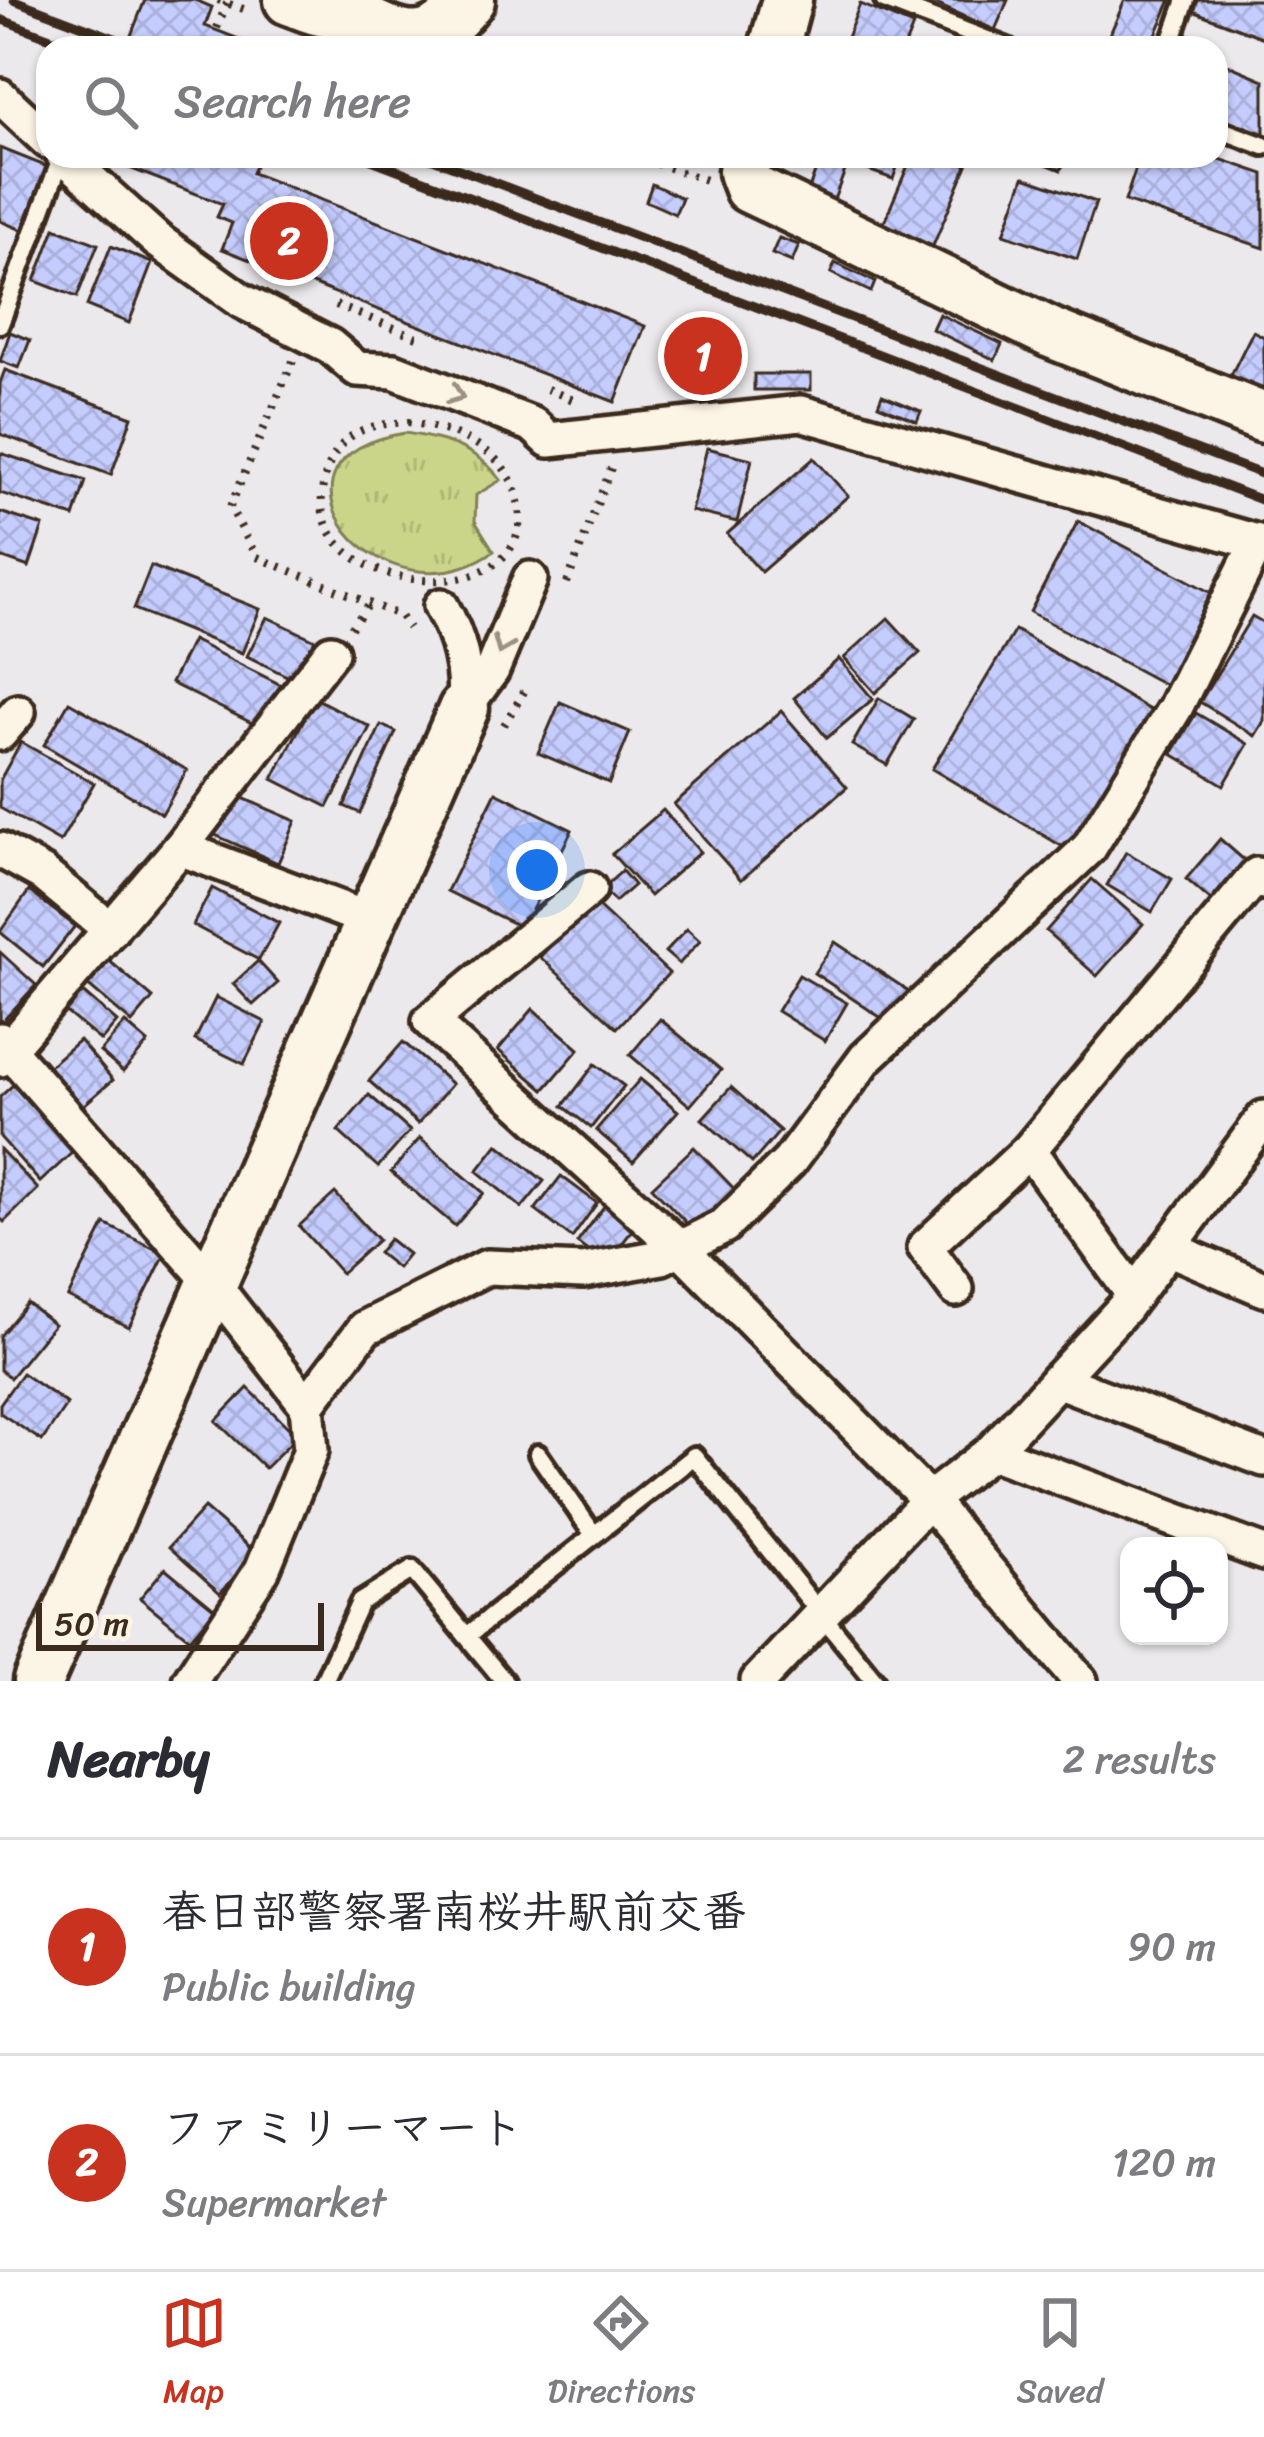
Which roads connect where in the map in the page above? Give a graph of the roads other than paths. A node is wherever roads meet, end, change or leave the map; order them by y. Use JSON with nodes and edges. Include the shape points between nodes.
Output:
{"nodes":[{"id":1,"x":289,"y":0,"type":"edge"},
{"id":2,"x":470,"y":0,"type":"edge"},
{"id":3,"x":787,"y":0,"type":"edge"},
{"id":4,"x":884,"y":0,"type":"edge"},
{"id":5,"x":1186,"y":0,"type":"edge"},
{"id":6,"x":348,"y":7,"type":"edge"},
{"id":7,"x":402,"y":36,"type":"edge"},
{"id":8,"x":432,"y":36,"type":"edge"},
{"id":9,"x":777,"y":36,"type":"edge"},
{"id":10,"x":977,"y":36,"type":"edge"},
{"id":11,"x":1173,"y":36,"type":"edge"},
{"id":12,"x":0,"y":97,"type":"edge"},
{"id":13,"x":36,"y":130,"type":"edge"},
{"id":14,"x":1228,"y":132,"type":"edge"},
{"id":15,"x":1264,"y":146,"type":"edge"},
{"id":16,"x":58,"y":168,"type":"edge"},
{"id":17,"x":76,"y":168,"type":"edge"},
{"id":18,"x":747,"y":172,"type":"edge"},
{"id":19,"x":0,"y":324,"type":"edge"},
{"id":20,"x":1264,"y":418,"type":"edge"},
{"id":21,"x":1261,"y":543,"type":"edge"},
{"id":22,"x":530,"y":579,"type":"dead end"},
{"id":23,"x":441,"y":606,"type":"dead end"},
{"id":24,"x":331,"y":652,"type":"dead end"},
{"id":25,"x":464,"y":708,"type":"junction"},
{"id":26,"x":180,"y":848,"type":"junction"},
{"id":27,"x":0,"y":850,"type":"edge"},
{"id":28,"x":1264,"y":882,"type":"edge"},
{"id":29,"x":589,"y":890,"type":"dead end"},
{"id":30,"x":372,"y":921,"type":"junction"},
{"id":31,"x":111,"y":930,"type":"junction"},
{"id":32,"x":3,"y":1050,"type":"edge"},
{"id":33,"x":1262,"y":1124,"type":"edge"},
{"id":34,"x":1029,"y":1150,"type":"junction"},
{"id":35,"x":680,"y":1248,"type":"junction"},
{"id":36,"x":1168,"y":1248,"type":"junction"},
{"id":37,"x":212,"y":1283,"type":"junction"},
{"id":38,"x":956,"y":1288,"type":"dead end"},
{"id":39,"x":1264,"y":1289,"type":"edge"},
{"id":40,"x":1134,"y":1295,"type":"junction"},
{"id":41,"x":1057,"y":1380,"type":"junction"},
{"id":42,"x":307,"y":1405,"type":"junction"},
{"id":43,"x":991,"y":1452,"type":"junction"},
{"id":44,"x":538,"y":1454,"type":"dead end"},
{"id":45,"x":1264,"y":1459,"type":"edge"},
{"id":46,"x":929,"y":1500,"type":"junction"},
{"id":47,"x":594,"y":1535,"type":"junction"},
{"id":48,"x":1264,"y":1552,"type":"edge"},
{"id":49,"x":820,"y":1615,"type":"junction"},
{"id":50,"x":467,"y":1636,"type":"junction"},
{"id":51,"x":38,"y":1681,"type":"edge"},
{"id":52,"x":190,"y":1681,"type":"edge"},
{"id":53,"x":324,"y":1681,"type":"edge"},
{"id":54,"x":504,"y":1681,"type":"edge"},
{"id":55,"x":758,"y":1681,"type":"edge"},
{"id":56,"x":875,"y":1681,"type":"edge"},
{"id":57,"x":1080,"y":1681,"type":"edge"}],
"edges":[{"from":1,"to":6,"type":"street","via":[[324,12]]},
{"from":2,"to":8,"type":"street"},
{"from":3,"to":9,"type":"street"},
{"from":4,"to":10,"type":"lane"},
{"from":5,"to":11,"type":"lane"},
{"from":6,"to":7,"type":"street"},
{"from":12,"to":13,"type":"street"},
{"from":14,"to":15,"type":"lane"},
{"from":16,"to":19,"type":"lane"},
{"from":17,"to":21,"type":"street","one_way":true,"via":[[265,325],[330,346],[357,369],[394,371],[532,425],[549,440],[801,413]]},
{"from":18,"to":20,"type":"street","via":[[1035,325]]},
{"from":21,"to":35,"type":"street","via":[[1175,708],[1089,848],[866,1058],[789,1162],[724,1226]]},
{"from":22,"to":25,"type":"street","one_way":true,"via":[[492,670]]},
{"from":23,"to":25,"type":"street","via":[[461,653]]},
{"from":24,"to":26,"type":"street"},
{"from":25,"to":30,"type":"street"},
{"from":26,"to":30,"type":"street"},
{"from":26,"to":31,"type":"street"},
{"from":27,"to":31,"type":"street"},
{"from":28,"to":34,"type":"street","via":[[1257,875]]},
{"from":29,"to":35,"type":"street","via":[[430,1021]]},
{"from":30,"to":37,"type":"street"},
{"from":31,"to":32,"type":"street"},
{"from":32,"to":37,"type":"street"},
{"from":33,"to":36,"type":"street"},
{"from":34,"to":38,"type":"street","via":[[926,1246]]},
{"from":34,"to":40,"type":"street"},
{"from":35,"to":42,"type":"street","via":[[583,1271],[487,1267],[365,1328]]},
{"from":35,"to":46,"type":"street"},
{"from":36,"to":39,"type":"street"},
{"from":36,"to":40,"type":"street"},
{"from":37,"to":42,"type":"street"},
{"from":37,"to":51,"type":"street"},
{"from":40,"to":41,"type":"street"},
{"from":41,"to":43,"type":"street"},
{"from":41,"to":45,"type":"street"},
{"from":42,"to":52,"type":"street","via":[[311,1450],[262,1570]]},
{"from":43,"to":46,"type":"street"},
{"from":43,"to":48,"type":"street"},
{"from":44,"to":47,"type":"lane"},
{"from":46,"to":49,"type":"street"},
{"from":46,"to":57,"type":"street"},
{"from":47,"to":49,"type":"lane","via":[[694,1456]]},
{"from":47,"to":50,"type":"lane"},
{"from":49,"to":55,"type":"street"},
{"from":49,"to":56,"type":"lane"},
{"from":50,"to":53,"type":"lane","via":[[412,1570],[360,1602]]},
{"from":50,"to":54,"type":"lane"}]}
